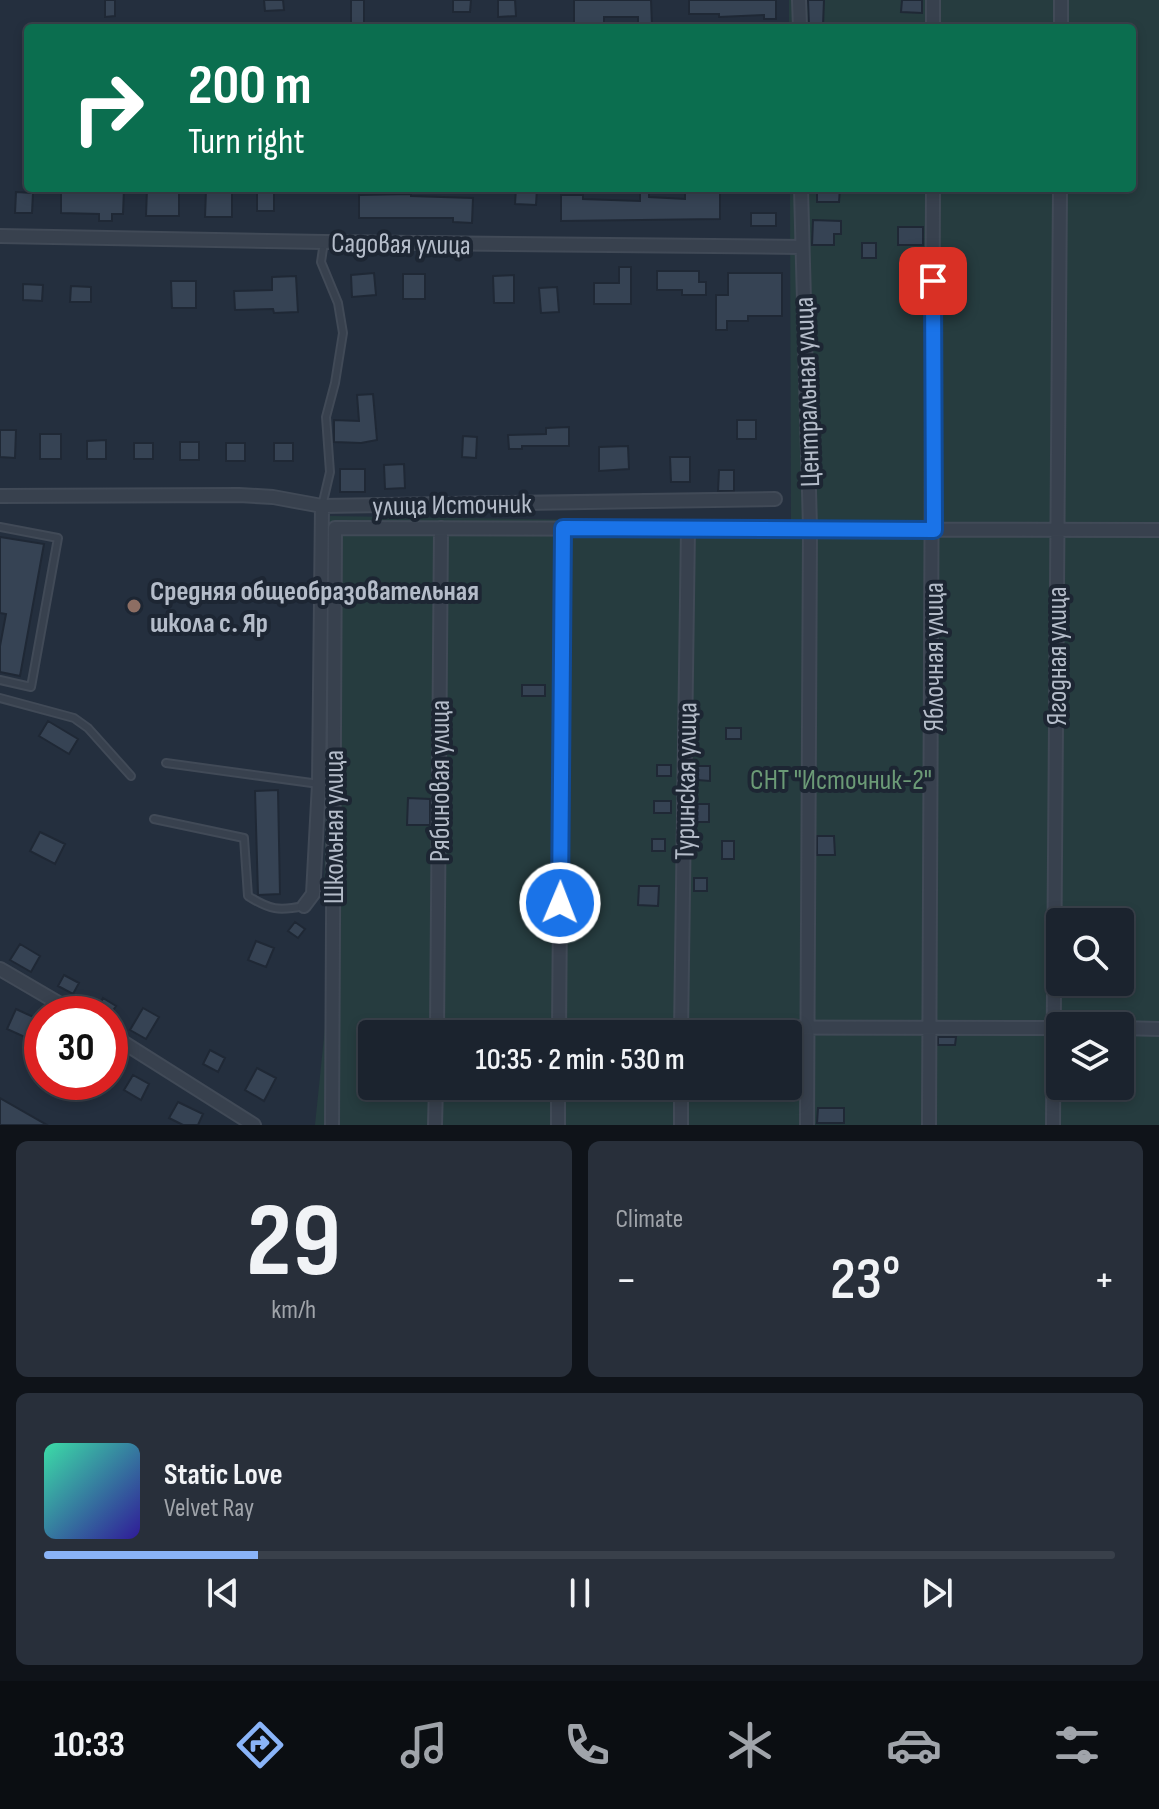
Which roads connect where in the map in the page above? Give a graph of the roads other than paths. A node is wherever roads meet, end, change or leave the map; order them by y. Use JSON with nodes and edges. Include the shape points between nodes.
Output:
{"nodes":[{"id":1,"x":799,"y":0,"type":"edge"},
{"id":2,"x":933,"y":0,"type":"edge"},
{"id":3,"x":1061,"y":0,"type":"edge"},
{"id":4,"x":800,"y":24,"type":"edge"},
{"id":5,"x":933,"y":24,"type":"edge"},
{"id":6,"x":1061,"y":24,"type":"edge"},
{"id":7,"x":801,"y":192,"type":"edge"},
{"id":8,"x":933,"y":192,"type":"edge"},
{"id":9,"x":1060,"y":192,"type":"edge"},
{"id":10,"x":0,"y":236,"type":"edge"},
{"id":11,"x":324,"y":242,"type":"junction"},
{"id":12,"x":801,"y":247,"type":"junction"},
{"id":13,"x":0,"y":496,"type":"edge"},
{"id":14,"x":775,"y":499,"type":"dead end"},
{"id":15,"x":322,"y":506,"type":"junction"},
{"id":16,"x":0,"y":527,"type":"edge"},
{"id":17,"x":441,"y":528,"type":"junction"},
{"id":18,"x":563,"y":528,"type":"junction"},
{"id":19,"x":688,"y":528,"type":"junction"},
{"id":20,"x":810,"y":528,"type":"junction"},
{"id":21,"x":934,"y":530,"type":"junction"},
{"id":22,"x":1159,"y":530,"type":"edge"},
{"id":23,"x":1056,"y":531,"type":"junction"},
{"id":24,"x":0,"y":680,"type":"edge"},
{"id":25,"x":0,"y":698,"type":"edge"},
{"id":26,"x":166,"y":763,"type":"dead end"},
{"id":27,"x":131,"y":776,"type":"dead end"},
{"id":28,"x":319,"y":784,"type":"junction"},
{"id":29,"x":154,"y":819,"type":"dead end"},
{"id":30,"x":304,"y":906,"type":"joint"},
{"id":31,"x":1,"y":972,"type":"edge"},
{"id":32,"x":44,"y":996,"type":"edge"},
{"id":33,"x":1057,"y":1012,"type":"edge"},
{"id":34,"x":437,"y":1020,"type":"edge"},
{"id":35,"x":559,"y":1020,"type":"edge"},
{"id":36,"x":681,"y":1020,"type":"edge"},
{"id":37,"x":802,"y":1028,"type":"edge"},
{"id":38,"x":807,"y":1028,"type":"junction"},
{"id":39,"x":929,"y":1028,"type":"junction"},
{"id":40,"x":1046,"y":1028,"type":"edge"},
{"id":41,"x":1134,"y":1028,"type":"edge"},
{"id":42,"x":1159,"y":1029,"type":"edge"},
{"id":43,"x":128,"y":1045,"type":"edge"},
{"id":44,"x":436,"y":1100,"type":"edge"},
{"id":45,"x":558,"y":1100,"type":"edge"},
{"id":46,"x":681,"y":1100,"type":"edge"},
{"id":47,"x":1054,"y":1100,"type":"edge"},
{"id":48,"x":254,"y":1125,"type":"edge"},
{"id":49,"x":332,"y":1125,"type":"edge"},
{"id":50,"x":435,"y":1125,"type":"edge"},
{"id":51,"x":558,"y":1125,"type":"edge"},
{"id":52,"x":681,"y":1125,"type":"edge"},
{"id":53,"x":807,"y":1125,"type":"edge"},
{"id":54,"x":929,"y":1125,"type":"edge"},
{"id":55,"x":1053,"y":1125,"type":"edge"}],
"edges":[{"from":1,"to":4,"type":"street"},
{"from":2,"to":5,"type":"street"},
{"from":3,"to":6,"type":"street"},
{"from":7,"to":12,"type":"street","name":"Центральная улица"},
{"from":8,"to":21,"type":"street","name":"Яблочная улица"},
{"from":9,"to":23,"type":"street","name":"Ягодная улица"},
{"from":10,"to":11,"type":"street","name":"Садовая улица"},
{"from":11,"to":12,"type":"street","name":"Садовая улица"},
{"from":11,"to":15,"type":"lane","via":[[321,262],[338,303],[343,333],[326,417],[330,472]]},
{"from":12,"to":20,"type":"street","name":"Центральная улица"},
{"from":13,"to":15,"type":"street","name":"улица Источник","via":[[239,495]]},
{"from":14,"to":15,"type":"street","name":"улица Источник"},
{"from":15,"to":28,"type":"street"},
{"from":16,"to":24,"type":"lane","via":[[58,538],[31,687]]},
{"from":17,"to":18,"type":"street"},
{"from":17,"to":34,"type":"street","name":"Рябиновая улица"},
{"from":17,"to":49,"type":"street","name":"Школьная улица","via":[[335,528]]},
{"from":18,"to":19,"type":"street"},
{"from":18,"to":35,"type":"street"},
{"from":19,"to":20,"type":"street"},
{"from":19,"to":36,"type":"street","name":"Туринская улица"},
{"from":20,"to":21,"type":"street"},
{"from":20,"to":38,"type":"street","name":"Центральная улица"},
{"from":21,"to":23,"type":"street"},
{"from":21,"to":39,"type":"street","name":"Яблочная улица"},
{"from":22,"to":23,"type":"street"},
{"from":23,"to":33,"type":"street","name":"Ягодная улица"},
{"from":25,"to":27,"type":"lane","via":[[74,718]]},
{"from":26,"to":28,"type":"lane"},
{"from":28,"to":30,"type":"street","via":[[313,894]]},
{"from":29,"to":30,"type":"lane","via":[[244,838],[248,896],[265,907]]},
{"from":31,"to":32,"type":"street"},
{"from":37,"to":38,"type":"street"},
{"from":38,"to":39,"type":"street"},
{"from":38,"to":53,"type":"street","name":"Центральная улица"},
{"from":39,"to":40,"type":"street"},
{"from":39,"to":54,"type":"street","name":"Яблочная улица"},
{"from":41,"to":42,"type":"street"},
{"from":43,"to":48,"type":"street"},
{"from":44,"to":50,"type":"street"},
{"from":45,"to":51,"type":"street"},
{"from":46,"to":52,"type":"street"},
{"from":47,"to":55,"type":"street","name":"Ягодная улица"}]}
